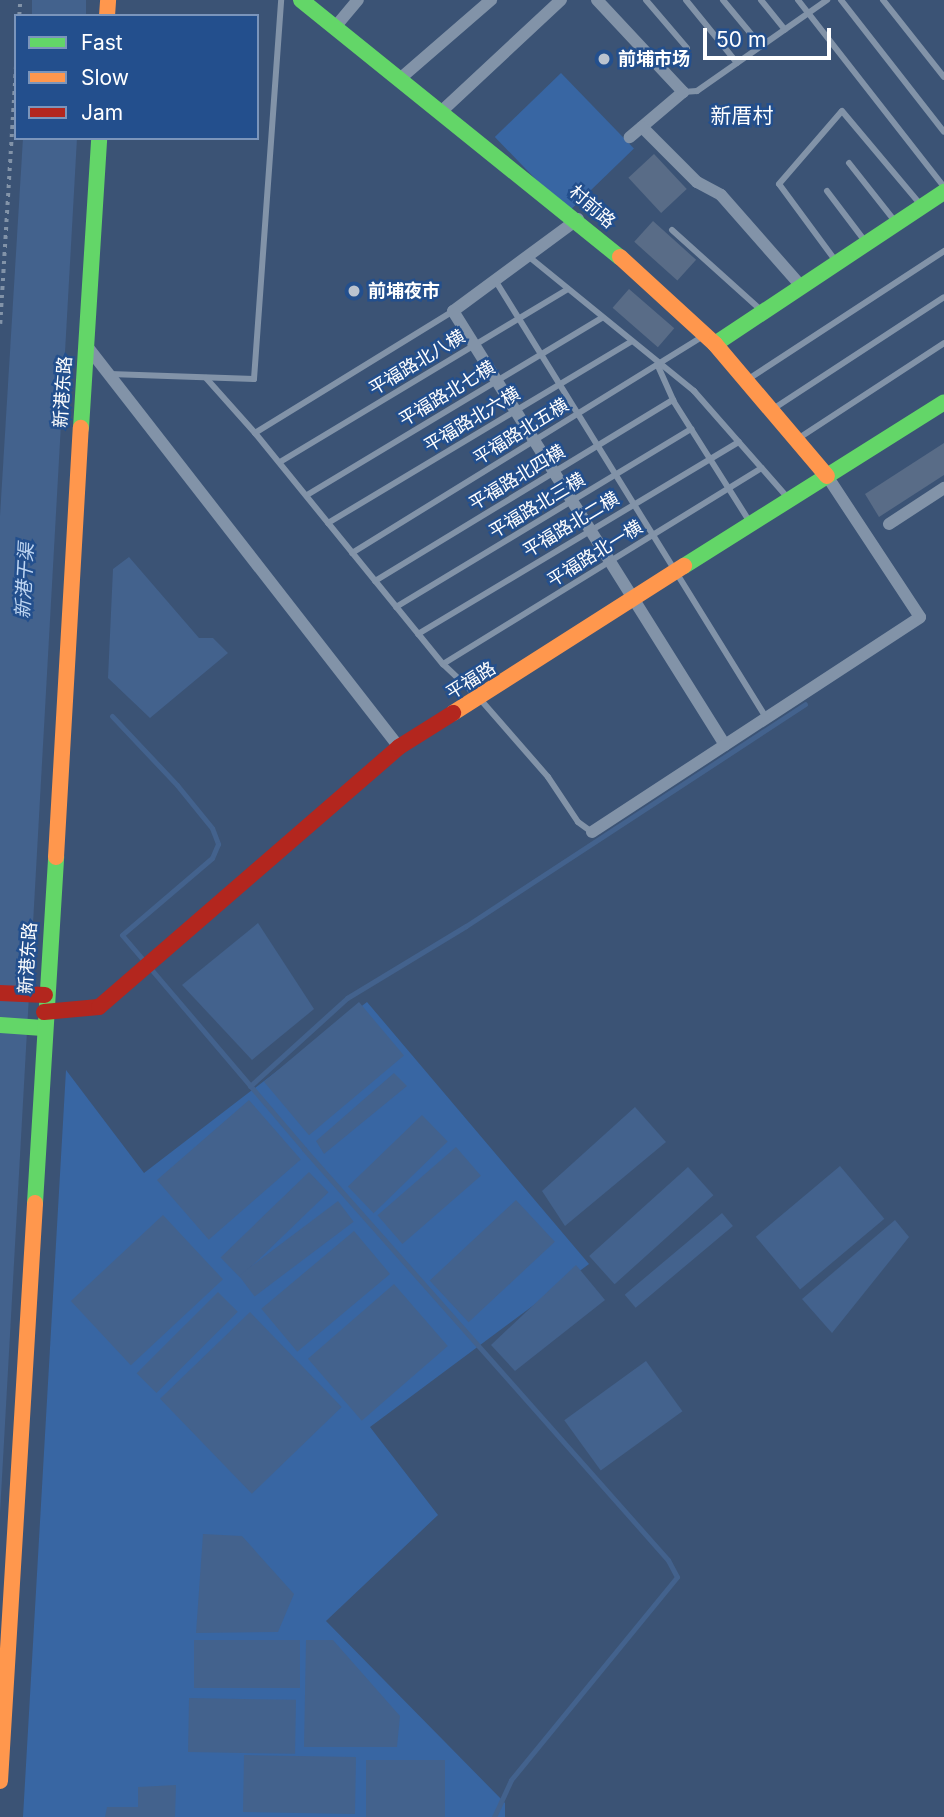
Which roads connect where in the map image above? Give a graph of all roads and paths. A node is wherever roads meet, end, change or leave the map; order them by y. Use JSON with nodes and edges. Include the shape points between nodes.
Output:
{"nodes":[{"id":1,"x":281,"y":0,"type":"edge"},
{"id":2,"x":302,"y":0,"type":"edge"},
{"id":3,"x":358,"y":0,"type":"edge"},
{"id":4,"x":491,"y":0,"type":"edge"},
{"id":5,"x":561,"y":0,"type":"edge"},
{"id":6,"x":597,"y":0,"type":"edge"},
{"id":7,"x":646,"y":0,"type":"edge"},
{"id":8,"x":686,"y":0,"type":"edge"},
{"id":9,"x":723,"y":0,"type":"edge"},
{"id":10,"x":761,"y":0,"type":"edge"},
{"id":11,"x":798,"y":0,"type":"edge"},
{"id":12,"x":827,"y":0,"type":"edge"},
{"id":13,"x":841,"y":0,"type":"edge"},
{"id":14,"x":883,"y":0,"type":"edge"},
{"id":15,"x":808,"y":13,"type":"junction"},
{"id":16,"x":336,"y":26,"type":"junction"},
{"id":17,"x":785,"y":30,"type":"junction"},
{"id":18,"x":761,"y":46,"type":"junction"},
{"id":19,"x":687,"y":48,"type":"dead end"},
{"id":20,"x":737,"y":63,"type":"junction"},
{"id":21,"x":402,"y":76,"type":"junction"},
{"id":22,"x":944,"y":77,"type":"edge"},
{"id":23,"x":683,"y":92,"type":"junction"},
{"id":24,"x":14,"y":97,"type":"edge"},
{"id":25,"x":444,"y":109,"type":"junction"},
{"id":26,"x":642,"y":127,"type":"junction"},
{"id":27,"x":944,"y":132,"type":"edge"},
{"id":28,"x":630,"y":137,"type":"dead end"},
{"id":29,"x":99,"y":140,"type":"edge"},
{"id":30,"x":849,"y":163,"type":"dead end"},
{"id":31,"x":944,"y":189,"type":"edge"},
{"id":32,"x":827,"y":191,"type":"dead end"},
{"id":33,"x":921,"y":205,"type":"junction"},
{"id":34,"x":578,"y":219,"type":"junction"},
{"id":35,"x":895,"y":222,"type":"junction"},
{"id":36,"x":672,"y":230,"type":"dead end"},
{"id":37,"x":865,"y":242,"type":"junction"},
{"id":38,"x":944,"y":251,"type":"edge"},
{"id":39,"x":528,"y":256,"type":"junction"},
{"id":40,"x":836,"y":261,"type":"junction"},
{"id":41,"x":495,"y":280,"type":"junction"},
{"id":42,"x":800,"y":285,"type":"junction"},
{"id":43,"x":568,"y":289,"type":"junction"},
{"id":44,"x":944,"y":297,"type":"edge"},
{"id":45,"x":453,"y":310,"type":"junction"},
{"id":46,"x":763,"y":311,"type":"junction"},
{"id":47,"x":519,"y":318,"type":"junction"},
{"id":48,"x":602,"y":318,"type":"junction"},
{"id":49,"x":0,"y":324,"type":"edge"},
{"id":50,"x":710,"y":340,"type":"junction"},
{"id":51,"x":631,"y":342,"type":"junction"},
{"id":52,"x":944,"y":343,"type":"edge"},
{"id":53,"x":85,"y":345,"type":"junction"},
{"id":54,"x":475,"y":345,"type":"junction"},
{"id":55,"x":540,"y":354,"type":"junction"},
{"id":56,"x":657,"y":364,"type":"junction"},
{"id":57,"x":108,"y":374,"type":"junction"},
{"id":58,"x":206,"y":377,"type":"junction"},
{"id":59,"x":497,"y":380,"type":"junction"},
{"id":60,"x":746,"y":381,"type":"junction"},
{"id":61,"x":559,"y":384,"type":"junction"},
{"id":62,"x":673,"y":400,"type":"junction"},
{"id":63,"x":944,"y":402,"type":"edge"},
{"id":64,"x":516,"y":410,"type":"junction"},
{"id":65,"x":771,"y":410,"type":"junction"},
{"id":66,"x":577,"y":414,"type":"junction"},
{"id":67,"x":691,"y":429,"type":"junction"},
{"id":68,"x":255,"y":433,"type":"junction"},
{"id":69,"x":534,"y":440,"type":"junction"},
{"id":70,"x":797,"y":440,"type":"junction"},
{"id":71,"x":738,"y":442,"type":"junction"},
{"id":72,"x":597,"y":446,"type":"junction"},
{"id":73,"x":710,"y":458,"type":"junction"},
{"id":74,"x":280,"y":462,"type":"junction"},
{"id":75,"x":761,"y":468,"type":"junction"},
{"id":76,"x":554,"y":472,"type":"junction"},
{"id":77,"x":615,"y":475,"type":"junction"},
{"id":78,"x":827,"y":476,"type":"junction"},
{"id":79,"x":729,"y":488,"type":"junction"},
{"id":80,"x":944,"y":488,"type":"edge"},
{"id":81,"x":307,"y":495,"type":"junction"},
{"id":82,"x":790,"y":500,"type":"junction"},
{"id":83,"x":572,"y":501,"type":"junction"},
{"id":84,"x":634,"y":504,"type":"junction"},
{"id":85,"x":328,"y":523,"type":"junction"},
{"id":86,"x":889,"y":524,"type":"dead end"},
{"id":87,"x":752,"y":525,"type":"junction"},
{"id":88,"x":590,"y":530,"type":"junction"},
{"id":89,"x":653,"y":535,"type":"junction"},
{"id":90,"x":352,"y":553,"type":"junction"},
{"id":91,"x":610,"y":562,"type":"junction"},
{"id":92,"x":677,"y":572,"type":"junction"},
{"id":93,"x":375,"y":581,"type":"junction"},
{"id":94,"x":633,"y":599,"type":"junction"},
{"id":95,"x":396,"y":607,"type":"junction"},
{"id":96,"x":418,"y":634,"type":"junction"},
{"id":97,"x":443,"y":664,"type":"junction"},
{"id":98,"x":480,"y":699,"type":"junction"},
{"id":99,"x":767,"y":719,"type":"junction"},
{"id":100,"x":725,"y":745,"type":"junction"},
{"id":101,"x":399,"y":747,"type":"junction"},
{"id":102,"x":592,"y":832,"type":"joint"},
{"id":103,"x":0,"y":993,"type":"edge"},
{"id":104,"x":44,"y":1012,"type":"junction"},
{"id":105,"x":0,"y":1025,"type":"edge"},
{"id":106,"x":0,"y":1781,"type":"edge"}],
"edges":[{"from":1,"to":58,"type":"lane","via":[[254,379]]},
{"from":2,"to":16,"type":"street","name":"村前路"},
{"from":3,"to":16,"type":"street"},
{"from":4,"to":21,"type":"street"},
{"from":5,"to":25,"type":"street"},
{"from":6,"to":23,"type":"street"},
{"from":7,"to":19,"type":"lane"},
{"from":8,"to":20,"type":"lane"},
{"from":9,"to":18,"type":"lane"},
{"from":10,"to":17,"type":"lane"},
{"from":11,"to":15,"type":"lane"},
{"from":12,"to":15,"type":"lane"},
{"from":13,"to":27,"type":"lane"},
{"from":14,"to":22,"type":"lane"},
{"from":15,"to":17,"type":"lane"},
{"from":15,"to":31,"type":"lane"},
{"from":16,"to":21,"type":"street","name":"村前路"},
{"from":17,"to":18,"type":"lane"},
{"from":18,"to":20,"type":"lane"},
{"from":20,"to":23,"type":"lane","via":[[697,91]]},
{"from":21,"to":25,"type":"street","name":"村前路"},
{"from":23,"to":26,"type":"street"},
{"from":24,"to":49,"type":"path"},
{"from":25,"to":34,"type":"street","name":"村前路"},
{"from":26,"to":28,"type":"street"},
{"from":26,"to":42,"type":"street","via":[[696,182],[721,195]]},
{"from":29,"to":53,"type":"street","name":"新港东路"},
{"from":30,"to":35,"type":"lane"},
{"from":31,"to":33,"type":"street"},
{"from":32,"to":37,"type":"lane"},
{"from":33,"to":35,"type":"street"},
{"from":33,"to":40,"type":"lane","via":[[842,111],[779,184]]},
{"from":34,"to":39,"type":"street"},
{"from":34,"to":50,"type":"street","name":"村前路"},
{"from":35,"to":37,"type":"street"},
{"from":36,"to":46,"type":"lane"},
{"from":37,"to":40,"type":"street"},
{"from":38,"to":60,"type":"lane"},
{"from":39,"to":41,"type":"street"},
{"from":39,"to":43,"type":"lane"},
{"from":40,"to":42,"type":"street"},
{"from":41,"to":45,"type":"street"},
{"from":41,"to":47,"type":"lane"},
{"from":42,"to":46,"type":"street"},
{"from":43,"to":47,"type":"lane","name":"平福路北八横"},
{"from":43,"to":48,"type":"lane"},
{"from":44,"to":65,"type":"lane"},
{"from":45,"to":54,"type":"street"},
{"from":45,"to":68,"type":"lane"},
{"from":46,"to":50,"type":"street"},
{"from":47,"to":54,"type":"lane","name":"平福路北八横"},
{"from":47,"to":55,"type":"lane"},
{"from":48,"to":51,"type":"lane"},
{"from":48,"to":55,"type":"lane","name":"平福路北七横"},
{"from":50,"to":56,"type":"lane","name":"平福路北五横"},
{"from":50,"to":60,"type":"street","name":"村前路"},
{"from":51,"to":56,"type":"lane"},
{"from":51,"to":61,"type":"lane","name":"平福路北六横"},
{"from":52,"to":70,"type":"lane"},
{"from":53,"to":57,"type":"street"},
{"from":53,"to":104,"type":"street","name":"新港东路"},
{"from":54,"to":59,"type":"street"},
{"from":54,"to":74,"type":"lane","name":"平福路北八横"},
{"from":55,"to":59,"type":"lane","name":"平福路北七横"},
{"from":55,"to":61,"type":"lane"},
{"from":56,"to":62,"type":"lane"},
{"from":56,"to":66,"type":"lane","name":"平福路北五横"},
{"from":56,"to":71,"type":"lane","via":[[694,391]]},
{"from":57,"to":58,"type":"lane"},
{"from":57,"to":101,"type":"street"},
{"from":58,"to":68,"type":"lane"},
{"from":59,"to":64,"type":"street"},
{"from":59,"to":81,"type":"lane","name":"平福路北七横"},
{"from":60,"to":65,"type":"street","name":"村前路"},
{"from":61,"to":64,"type":"lane","name":"平福路北六横"},
{"from":61,"to":66,"type":"lane"},
{"from":62,"to":67,"type":"lane"},
{"from":62,"to":72,"type":"lane","name":"平福路北四横"},
{"from":63,"to":78,"type":"street","name":"平福路"},
{"from":64,"to":69,"type":"street"},
{"from":64,"to":85,"type":"lane","name":"平福路北六横"},
{"from":65,"to":70,"type":"street","name":"村前路"},
{"from":66,"to":69,"type":"lane","name":"平福路北五横"},
{"from":66,"to":72,"type":"lane"},
{"from":67,"to":73,"type":"lane"},
{"from":67,"to":77,"type":"lane","name":"平福路北三横"},
{"from":68,"to":74,"type":"lane"},
{"from":69,"to":76,"type":"street"},
{"from":69,"to":90,"type":"lane","name":"平福路北五横"},
{"from":70,"to":78,"type":"street","name":"村前路"},
{"from":71,"to":73,"type":"lane","name":"平福路北二横"},
{"from":71,"to":75,"type":"lane"},
{"from":72,"to":76,"type":"lane","name":"平福路北四横"},
{"from":72,"to":77,"type":"lane"},
{"from":73,"to":79,"type":"lane"},
{"from":73,"to":84,"type":"lane","name":"平福路北二横"},
{"from":74,"to":81,"type":"lane"},
{"from":75,"to":79,"type":"lane","name":"平福路北一横"},
{"from":75,"to":82,"type":"lane"},
{"from":76,"to":83,"type":"street"},
{"from":76,"to":93,"type":"lane","name":"平福路北四横"},
{"from":77,"to":83,"type":"lane","name":"平福路北三横"},
{"from":77,"to":84,"type":"lane"},
{"from":78,"to":82,"type":"street","name":"平福路"},
{"from":78,"to":99,"type":"street","via":[[920,617]]},
{"from":79,"to":87,"type":"lane"},
{"from":79,"to":89,"type":"lane","name":"平福路北一横"},
{"from":80,"to":86,"type":"street"},
{"from":81,"to":85,"type":"lane"},
{"from":82,"to":87,"type":"street","name":"平福路"},
{"from":83,"to":88,"type":"street"},
{"from":83,"to":95,"type":"lane","name":"平福路北三横"},
{"from":84,"to":88,"type":"lane","name":"平福路北二横"},
{"from":84,"to":89,"type":"lane"},
{"from":85,"to":90,"type":"lane"},
{"from":87,"to":92,"type":"street","name":"平福路"},
{"from":88,"to":91,"type":"street"},
{"from":88,"to":96,"type":"lane","name":"平福路北二横"},
{"from":89,"to":91,"type":"lane","name":"平福路北一横"},
{"from":89,"to":92,"type":"lane"},
{"from":90,"to":93,"type":"lane"},
{"from":91,"to":94,"type":"street"},
{"from":91,"to":97,"type":"lane","name":"平福路北一横"},
{"from":92,"to":94,"type":"street","name":"平福路"},
{"from":92,"to":99,"type":"lane"},
{"from":93,"to":95,"type":"lane"},
{"from":94,"to":98,"type":"street","name":"平福路"},
{"from":94,"to":100,"type":"street"},
{"from":95,"to":96,"type":"lane"},
{"from":96,"to":97,"type":"lane"},
{"from":97,"to":98,"type":"lane"},
{"from":98,"to":101,"type":"street","name":"平福路"},
{"from":98,"to":102,"type":"lane","via":[[548,777],[578,822]]},
{"from":99,"to":100,"type":"street"},
{"from":100,"to":102,"type":"street"},
{"from":101,"to":104,"type":"street","name":"平福路","via":[[99,1007]]},
{"from":103,"to":104,"type":"street"},
{"from":104,"to":105,"type":"street"},
{"from":104,"to":106,"type":"street","name":"新港东路"}]}
